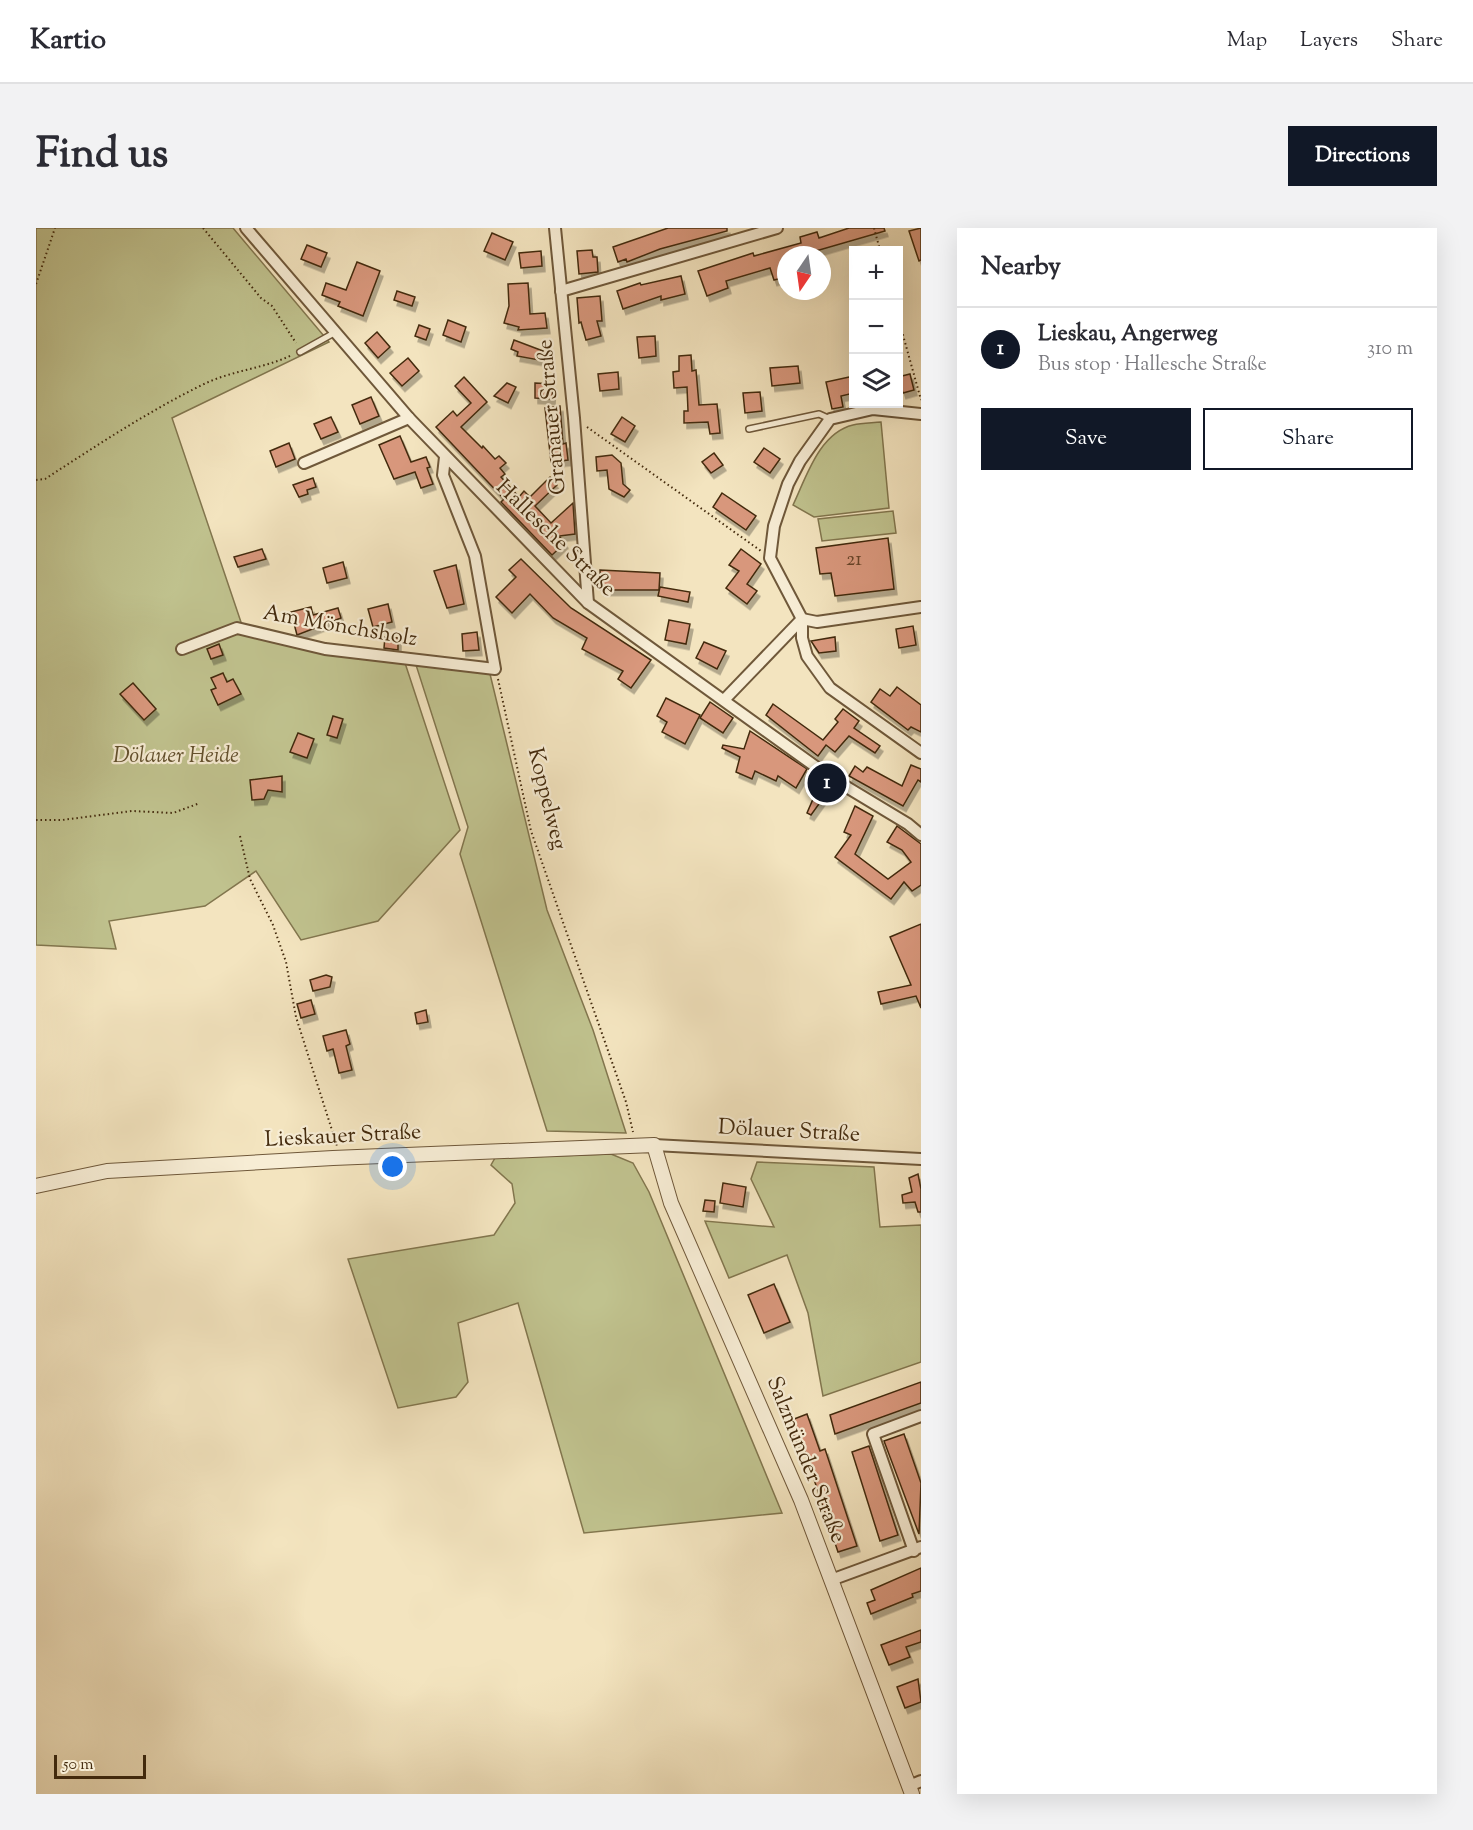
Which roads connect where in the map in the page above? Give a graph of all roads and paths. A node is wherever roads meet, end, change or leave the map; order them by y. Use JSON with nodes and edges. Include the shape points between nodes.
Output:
{"nodes":[{"id":1,"x":55,"y":228,"type":"edge"},
{"id":2,"x":203,"y":228,"type":"edge"},
{"id":3,"x":246,"y":228,"type":"edge"},
{"id":4,"x":555,"y":228,"type":"edge"},
{"id":5,"x":777,"y":228,"type":"edge"},
{"id":6,"x":874,"y":228,"type":"edge"},
{"id":7,"x":760,"y":230,"type":"edge"},
{"id":8,"x":879,"y":246,"type":"edge"},
{"id":9,"x":36,"y":284,"type":"edge"},
{"id":10,"x":561,"y":291,"type":"junction"},
{"id":11,"x":334,"y":333,"type":"junction"},
{"id":12,"x":903,"y":335,"type":"edge"},
{"id":13,"x":300,"y":352,"type":"junction"},
{"id":14,"x":921,"y":400,"type":"edge"},
{"id":15,"x":921,"y":414,"type":"edge"},
{"id":16,"x":409,"y":418,"type":"junction"},
{"id":17,"x":574,"y":418,"type":"junction"},
{"id":18,"x":830,"y":419,"type":"junction"},
{"id":19,"x":749,"y":429,"type":"dead end"},
{"id":20,"x":445,"y":457,"type":"junction"},
{"id":21,"x":304,"y":463,"type":"dead end"},
{"id":22,"x":36,"y":480,"type":"edge"},
{"id":23,"x":770,"y":558,"type":"junction"},
{"id":24,"x":588,"y":603,"type":"junction"},
{"id":25,"x":921,"y":607,"type":"edge"},
{"id":26,"x":802,"y":619,"type":"junction"},
{"id":27,"x":182,"y":649,"type":"dead end"},
{"id":28,"x":495,"y":669,"type":"junction"},
{"id":29,"x":724,"y":700,"type":"junction"},
{"id":30,"x":921,"y":753,"type":"edge"},
{"id":31,"x":200,"y":803,"type":"dead end"},
{"id":32,"x":36,"y":820,"type":"edge"},
{"id":33,"x":240,"y":836,"type":"dead end"},
{"id":34,"x":921,"y":836,"type":"edge"},
{"id":35,"x":633,"y":1144,"type":"junction"},
{"id":36,"x":654,"y":1145,"type":"junction"},
{"id":37,"x":339,"y":1157,"type":"junction"},
{"id":38,"x":921,"y":1159,"type":"edge"},
{"id":39,"x":36,"y":1186,"type":"edge"},
{"id":40,"x":921,"y":1416,"type":"edge"},
{"id":41,"x":918,"y":1549,"type":"edge"},
{"id":42,"x":831,"y":1580,"type":"junction"},
{"id":43,"x":914,"y":1787,"type":"edge"}],
"edges":[{"from":1,"to":9,"type":"path"},
{"from":2,"to":13,"type":"path","via":[[253,290],[272,306]]},
{"from":3,"to":11,"type":"street","name":"Hallesche Straße"},
{"from":4,"to":10,"type":"street","name":"Granauer Straße"},
{"from":5,"to":7,"type":"street"},
{"from":6,"to":8,"type":"path"},
{"from":7,"to":10,"type":"street"},
{"from":10,"to":17,"type":"street","name":"Granauer Straße"},
{"from":11,"to":13,"type":"lane"},
{"from":11,"to":16,"type":"street","name":"Hallesche Straße"},
{"from":12,"to":14,"type":"path"},
{"from":13,"to":22,"type":"path","via":[[269,366],[244,368],[203,384],[134,421],[45,479]]},
{"from":15,"to":18,"type":"street","via":[[873,409]]},
{"from":16,"to":20,"type":"street","name":"Hallesche Straße"},
{"from":16,"to":21,"type":"street"},
{"from":17,"to":23,"type":"path"},
{"from":17,"to":24,"type":"street","name":"Granauer Straße"},
{"from":18,"to":19,"type":"lane","via":[[819,414]]},
{"from":18,"to":23,"type":"street","via":[[788,484],[774,526]]},
{"from":20,"to":24,"type":"street","name":"Hallesche Straße"},
{"from":20,"to":28,"type":"street","via":[[443,475],[475,556]]},
{"from":23,"to":26,"type":"street"},
{"from":24,"to":29,"type":"street","name":"Hallesche Straße"},
{"from":25,"to":26,"type":"street","via":[[817,622]]},
{"from":26,"to":29,"type":"street"},
{"from":26,"to":30,"type":"street","via":[[807,656],[830,688]]},
{"from":27,"to":28,"type":"street","name":"Am Mönchsholz","via":[[237,628],[325,649]]},
{"from":28,"to":35,"type":"path","name":"Koppelweg","via":[[531,831],[630,1113]]},
{"from":29,"to":34,"type":"street","name":"Hallesche Straße","via":[[830,777]]},
{"from":31,"to":32,"type":"path","via":[[172,813],[132,811]]},
{"from":33,"to":37,"type":"path","via":[[250,879],[286,962],[296,1017]]},
{"from":35,"to":36,"type":"street","name":"Lieskauer Straße"},
{"from":35,"to":37,"type":"street","name":"Lieskauer Straße"},
{"from":36,"to":38,"type":"street","name":"Dölauer Straße"},
{"from":36,"to":42,"type":"street","name":"Salzmünder Straße","via":[[671,1203],[801,1500]]},
{"from":37,"to":39,"type":"street","name":"Lieskauer Straße","via":[[107,1171]]},
{"from":40,"to":41,"type":"street","via":[[873,1434]]},
{"from":41,"to":42,"type":"street"},
{"from":42,"to":43,"type":"street","name":"Salzmünder Straße"}]}
